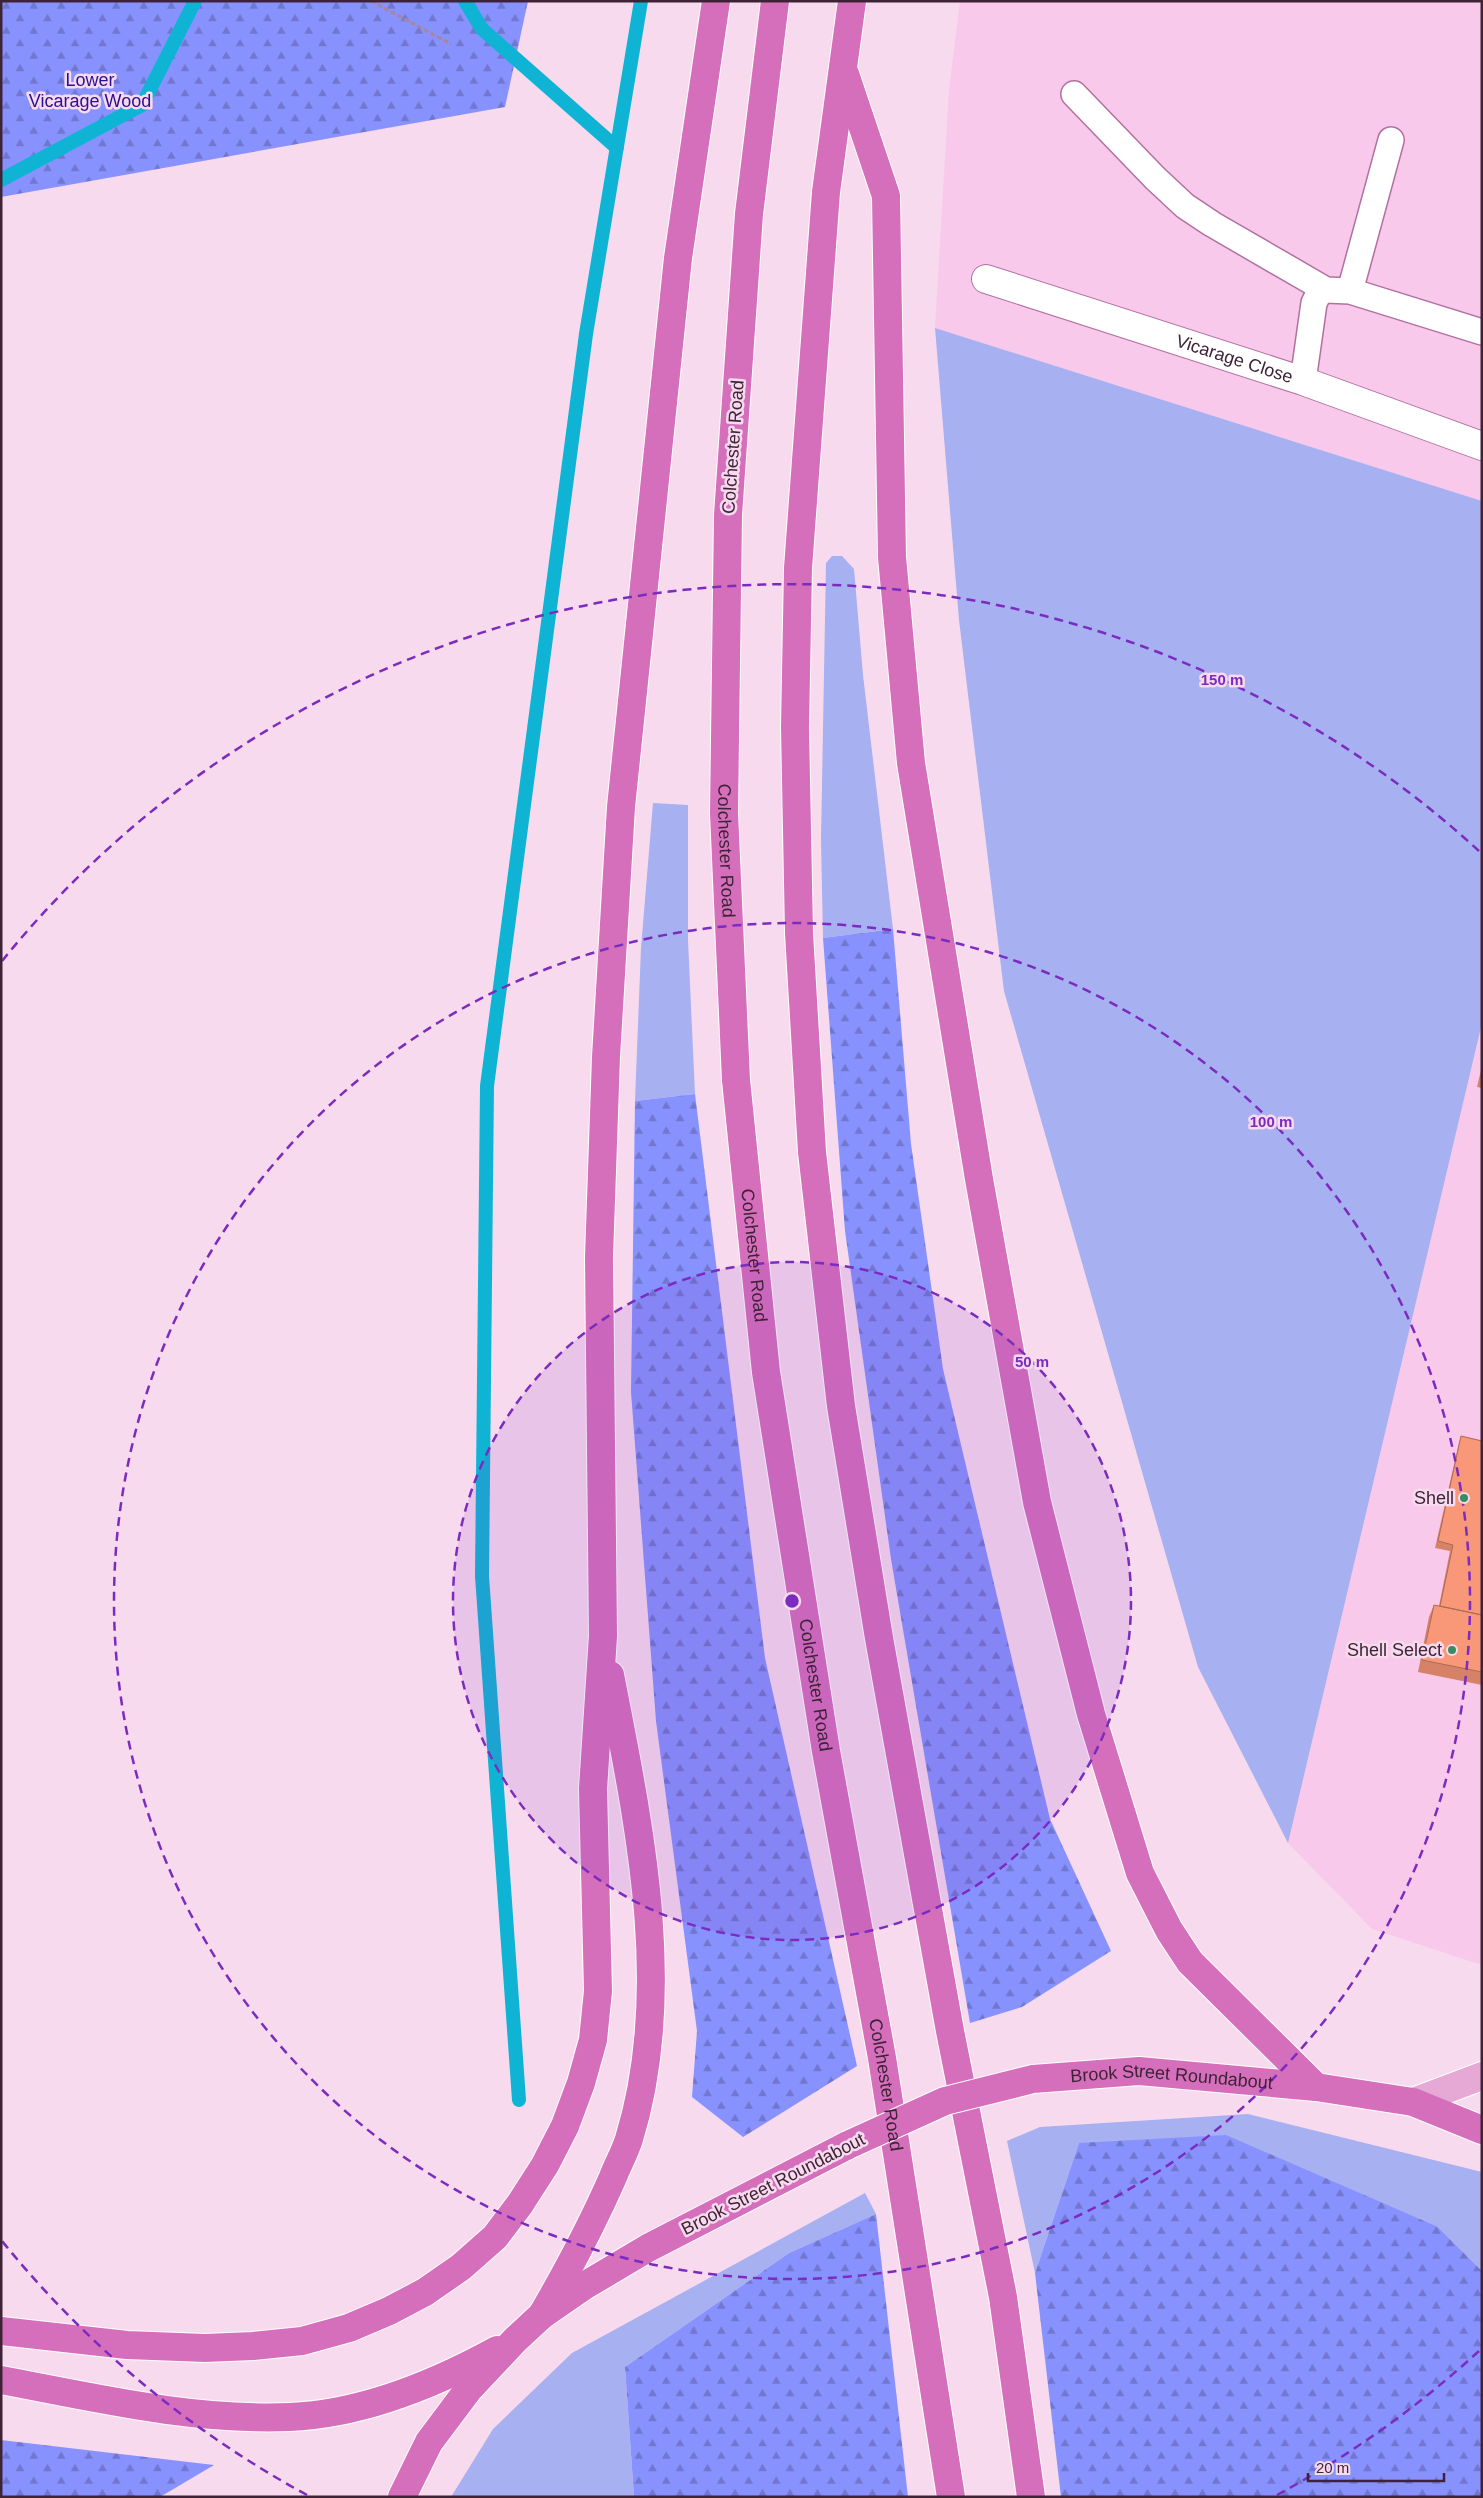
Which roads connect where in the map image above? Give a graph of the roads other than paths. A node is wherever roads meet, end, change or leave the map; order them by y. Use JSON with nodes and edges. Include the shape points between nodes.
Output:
{"nodes":[{"id":1,"x":716,"y":1,"type":"edge"},
{"id":2,"x":775,"y":1,"type":"edge"},
{"id":3,"x":852,"y":1,"type":"edge"},
{"id":4,"x":843,"y":69,"type":"junction"},
{"id":5,"x":1074,"y":94,"type":"dead end"},
{"id":6,"x":1391,"y":140,"type":"dead end"},
{"id":7,"x":986,"y":279,"type":"dead end"},
{"id":8,"x":1338,"y":290,"type":"junction"},
{"id":9,"x":1482,"y":332,"type":"edge"},
{"id":10,"x":1303,"y":381,"type":"junction"},
{"id":11,"x":1482,"y":446,"type":"edge"},
{"id":12,"x":603,"y":1636,"type":"junction"},
{"id":13,"x":1482,"y":2076,"type":"edge"},
{"id":14,"x":1316,"y":2087,"type":"junction"},
{"id":15,"x":1412,"y":2102,"type":"junction"},
{"id":16,"x":1482,"y":2130,"type":"edge"},
{"id":17,"x":542,"y":2315,"type":"junction"},
{"id":18,"x":1,"y":2331,"type":"edge"},
{"id":19,"x":515,"y":2340,"type":"junction"},
{"id":20,"x":1,"y":2380,"type":"edge"},
{"id":21,"x":402,"y":2497,"type":"edge"},
{"id":22,"x":951,"y":2497,"type":"edge"},
{"id":23,"x":1031,"y":2497,"type":"edge"}],
"edges":[{"from":1,"to":12,"type":"highway","via":[[678,258],[621,807],[606,1057],[599,1257]]},
{"from":2,"to":22,"type":"highway","name":"Colchester Road","via":[[749,214],[728,515],[724,813],[736,1080],[766,1372],[826,1751],[884,2068]]},
{"from":3,"to":4,"type":"highway"},
{"from":4,"to":14,"type":"highway","via":[[886,196],[892,557],[911,763],[1036,1502],[1091,1714],[1140,1873],[1168,1930],[1190,1962]]},
{"from":4,"to":23,"type":"highway","via":[[826,192],[798,568],[795,727],[799,932],[812,1152],[843,1415],[879,1638],[950,2031],[1003,2297]]},
{"from":5,"to":8,"type":"lane","via":[[1185,206],[1212,224]]},
{"from":6,"to":8,"type":"lane"},
{"from":7,"to":10,"type":"street","name":"Vicarage Close"},
{"from":8,"to":9,"type":"lane"},
{"from":8,"to":10,"type":"lane","via":[[1319,293],[1314,303]]},
{"from":10,"to":11,"type":"street","name":"Vicarage Close"},
{"from":12,"to":17,"type":"highway","via":[[633,1793],[649,1923],[652,1987],[648,2040],[629,2139],[576,2255]]},
{"from":12,"to":18,"type":"highway","via":[[592,1789],[598,1992],[593,2040],[565,2126],[545,2165],[495,2237],[461,2267],[396,2308],[348,2328],[302,2340],[205,2348],[127,2345]]},
{"from":13,"to":15,"type":"main road"},
{"from":14,"to":15,"type":"highway","name":"Brook Street Roundabout"},
{"from":14,"to":17,"type":"highway","name":"Brook Street Roundabout","bridge":true,"via":[[1139,2071],[1033,2079],[945,2101],[848,2145],[648,2248]]},
{"from":15,"to":16,"type":"highway","name":"Brook Street Roundabout"},
{"from":17,"to":19,"type":"highway","name":"Brook Street Roundabout"},
{"from":19,"to":20,"type":"highway","via":[[467,2366],[372,2402],[291,2417],[192,2414]]},
{"from":19,"to":21,"type":"highway","name":"Brook Street Roundabout","via":[[468,2390],[429,2442]]}]}
